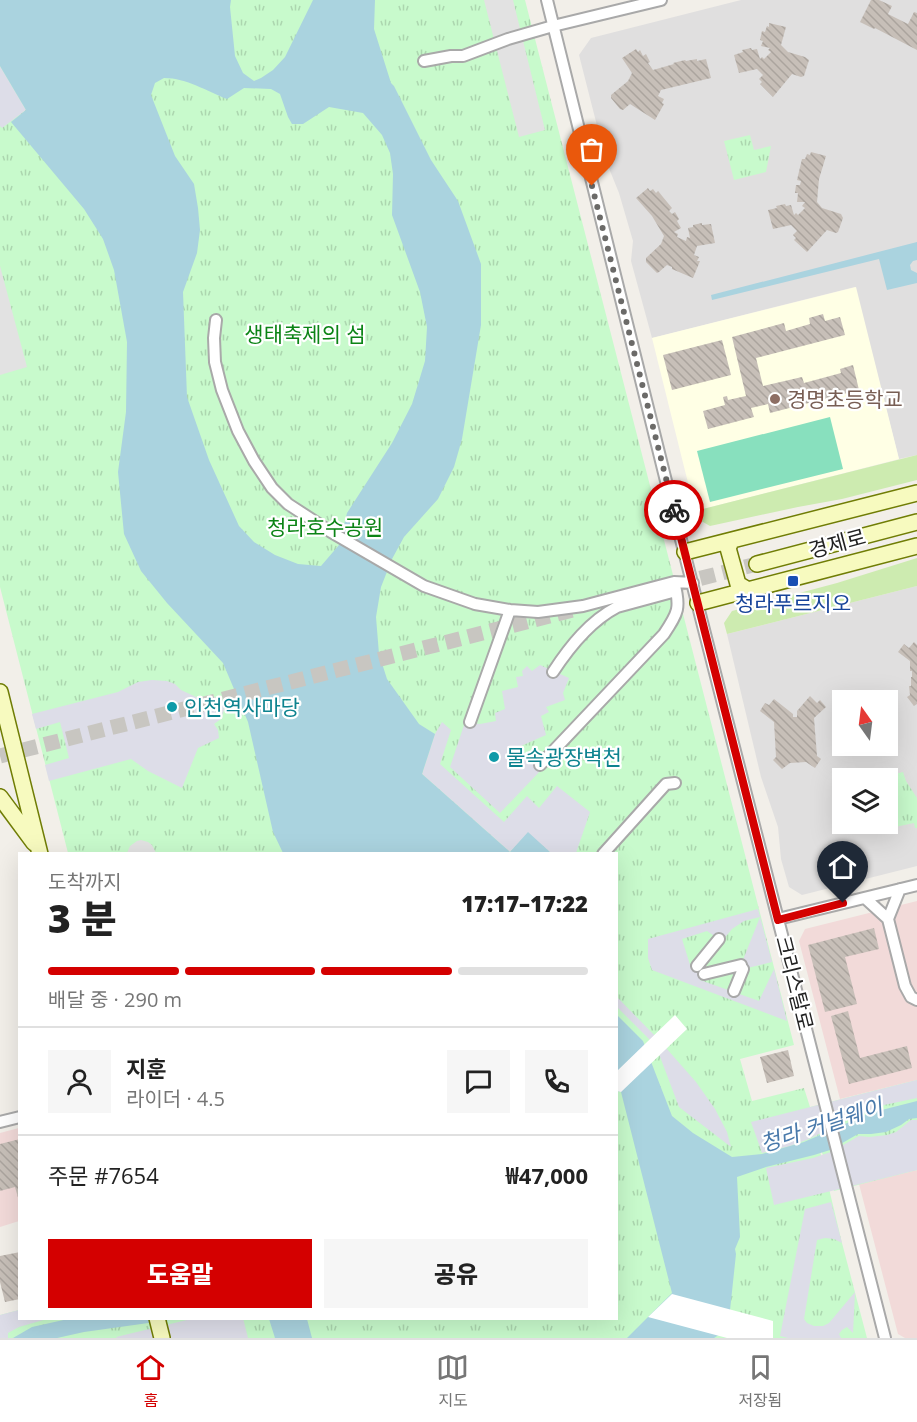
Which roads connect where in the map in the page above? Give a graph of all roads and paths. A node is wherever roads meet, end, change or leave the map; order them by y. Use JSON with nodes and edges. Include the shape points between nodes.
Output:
{"nodes":[{"id":1,"x":547,"y":0,"type":"edge"},
{"id":2,"x":661,"y":0,"type":"edge"},
{"id":3,"x":554,"y":26,"type":"junction"},
{"id":4,"x":424,"y":61,"type":"dead end"},
{"id":5,"x":216,"y":320,"type":"dead end"},
{"id":6,"x":917,"y":493,"type":"edge"},
{"id":7,"x":917,"y":522,"type":"edge"},
{"id":8,"x":732,"y":540,"type":"junction"},
{"id":9,"x":917,"y":546,"type":"edge"},
{"id":10,"x":685,"y":552,"type":"junction"},
{"id":11,"x":757,"y":564,"type":"tunnel mouth"},
{"id":12,"x":693,"y":583,"type":"junction"},
{"id":13,"x":675,"y":587,"type":"junction"},
{"id":14,"x":748,"y":590,"type":"junction"},
{"id":15,"x":698,"y":603,"type":"junction"},
{"id":16,"x":510,"y":610,"type":"junction"},
{"id":17,"x":553,"y":672,"type":"dead end"},
{"id":18,"x":0,"y":692,"type":"edge"},
{"id":19,"x":470,"y":722,"type":"dead end"},
{"id":20,"x":7,"y":745,"type":"edge"},
{"id":21,"x":0,"y":757,"type":"edge"},
{"id":22,"x":540,"y":765,"type":"dead end"},
{"id":23,"x":675,"y":783,"type":"dead end"},
{"id":24,"x":0,"y":797,"type":"edge"},
{"id":25,"x":39,"y":852,"type":"edge"},
{"id":26,"x":40,"y":852,"type":"edge"},
{"id":27,"x":605,"y":852,"type":"edge"},
{"id":28,"x":917,"y":885,"type":"edge"},
{"id":29,"x":900,"y":889,"type":"junction"},
{"id":30,"x":865,"y":898,"type":"junction"},
{"id":31,"x":888,"y":919,"type":"junction"},
{"id":32,"x":778,"y":920,"type":"junction"},
{"id":33,"x":719,"y":939,"type":"dead end"},
{"id":34,"x":734,"y":991,"type":"dead end"},
{"id":35,"x":917,"y":1000,"type":"edge"},
{"id":36,"x":18,"y":1118,"type":"edge"},
{"id":37,"x":0,"y":1122,"type":"edge"},
{"id":38,"x":158,"y":1320,"type":"edge"},
{"id":39,"x":162,"y":1338,"type":"edge"},
{"id":40,"x":885,"y":1338,"type":"edge"}],
"edges":[{"from":1,"to":3,"type":"street","name":"크리스탈로"},
{"from":2,"to":3,"type":"street"},
{"from":3,"to":4,"type":"street","via":[[463,56]]},
{"from":3,"to":10,"type":"street","name":"크리스탈로"},
{"from":5,"to":16,"type":"street","via":[[215,362],[238,431],[272,488],[288,504],[424,586],[475,604]]},
{"from":6,"to":8,"type":"street"},
{"from":7,"to":11,"type":"street","name":"경제로"},
{"from":8,"to":10,"type":"street"},
{"from":8,"to":14,"type":"street","via":[[728,548],[738,585]]},
{"from":9,"to":14,"type":"street"},
{"from":10,"to":12,"type":"street","name":"크리스탈로"},
{"from":12,"to":13,"type":"street"},
{"from":12,"to":15,"type":"street","name":"크리스탈로"},
{"from":13,"to":16,"type":"street","via":[[583,606],[538,612]]},
{"from":13,"to":17,"type":"street","via":[[610,611],[581,635]]},
{"from":13,"to":22,"type":"street","via":[[679,601],[676,617],[664,634]]},
{"from":14,"to":15,"type":"street"},
{"from":15,"to":32,"type":"street","name":"크리스탈로"},
{"from":16,"to":19,"type":"street"},
{"from":18,"to":20,"type":"street"},
{"from":20,"to":21,"type":"street"},
{"from":20,"to":26,"type":"street"},
{"from":23,"to":27,"type":"street","via":[[666,784]]},
{"from":24,"to":25,"type":"street"},
{"from":28,"to":29,"type":"street"},
{"from":29,"to":30,"type":"street"},
{"from":29,"to":31,"type":"street"},
{"from":30,"to":31,"type":"street"},
{"from":30,"to":32,"type":"street"},
{"from":31,"to":35,"type":"street","via":[[905,986]]},
{"from":32,"to":40,"type":"street","name":"크리스탈로"},
{"from":33,"to":34,"type":"street","via":[[701,970],[742,967]]},
{"from":36,"to":37,"type":"street"},
{"from":38,"to":39,"type":"street"}]}
